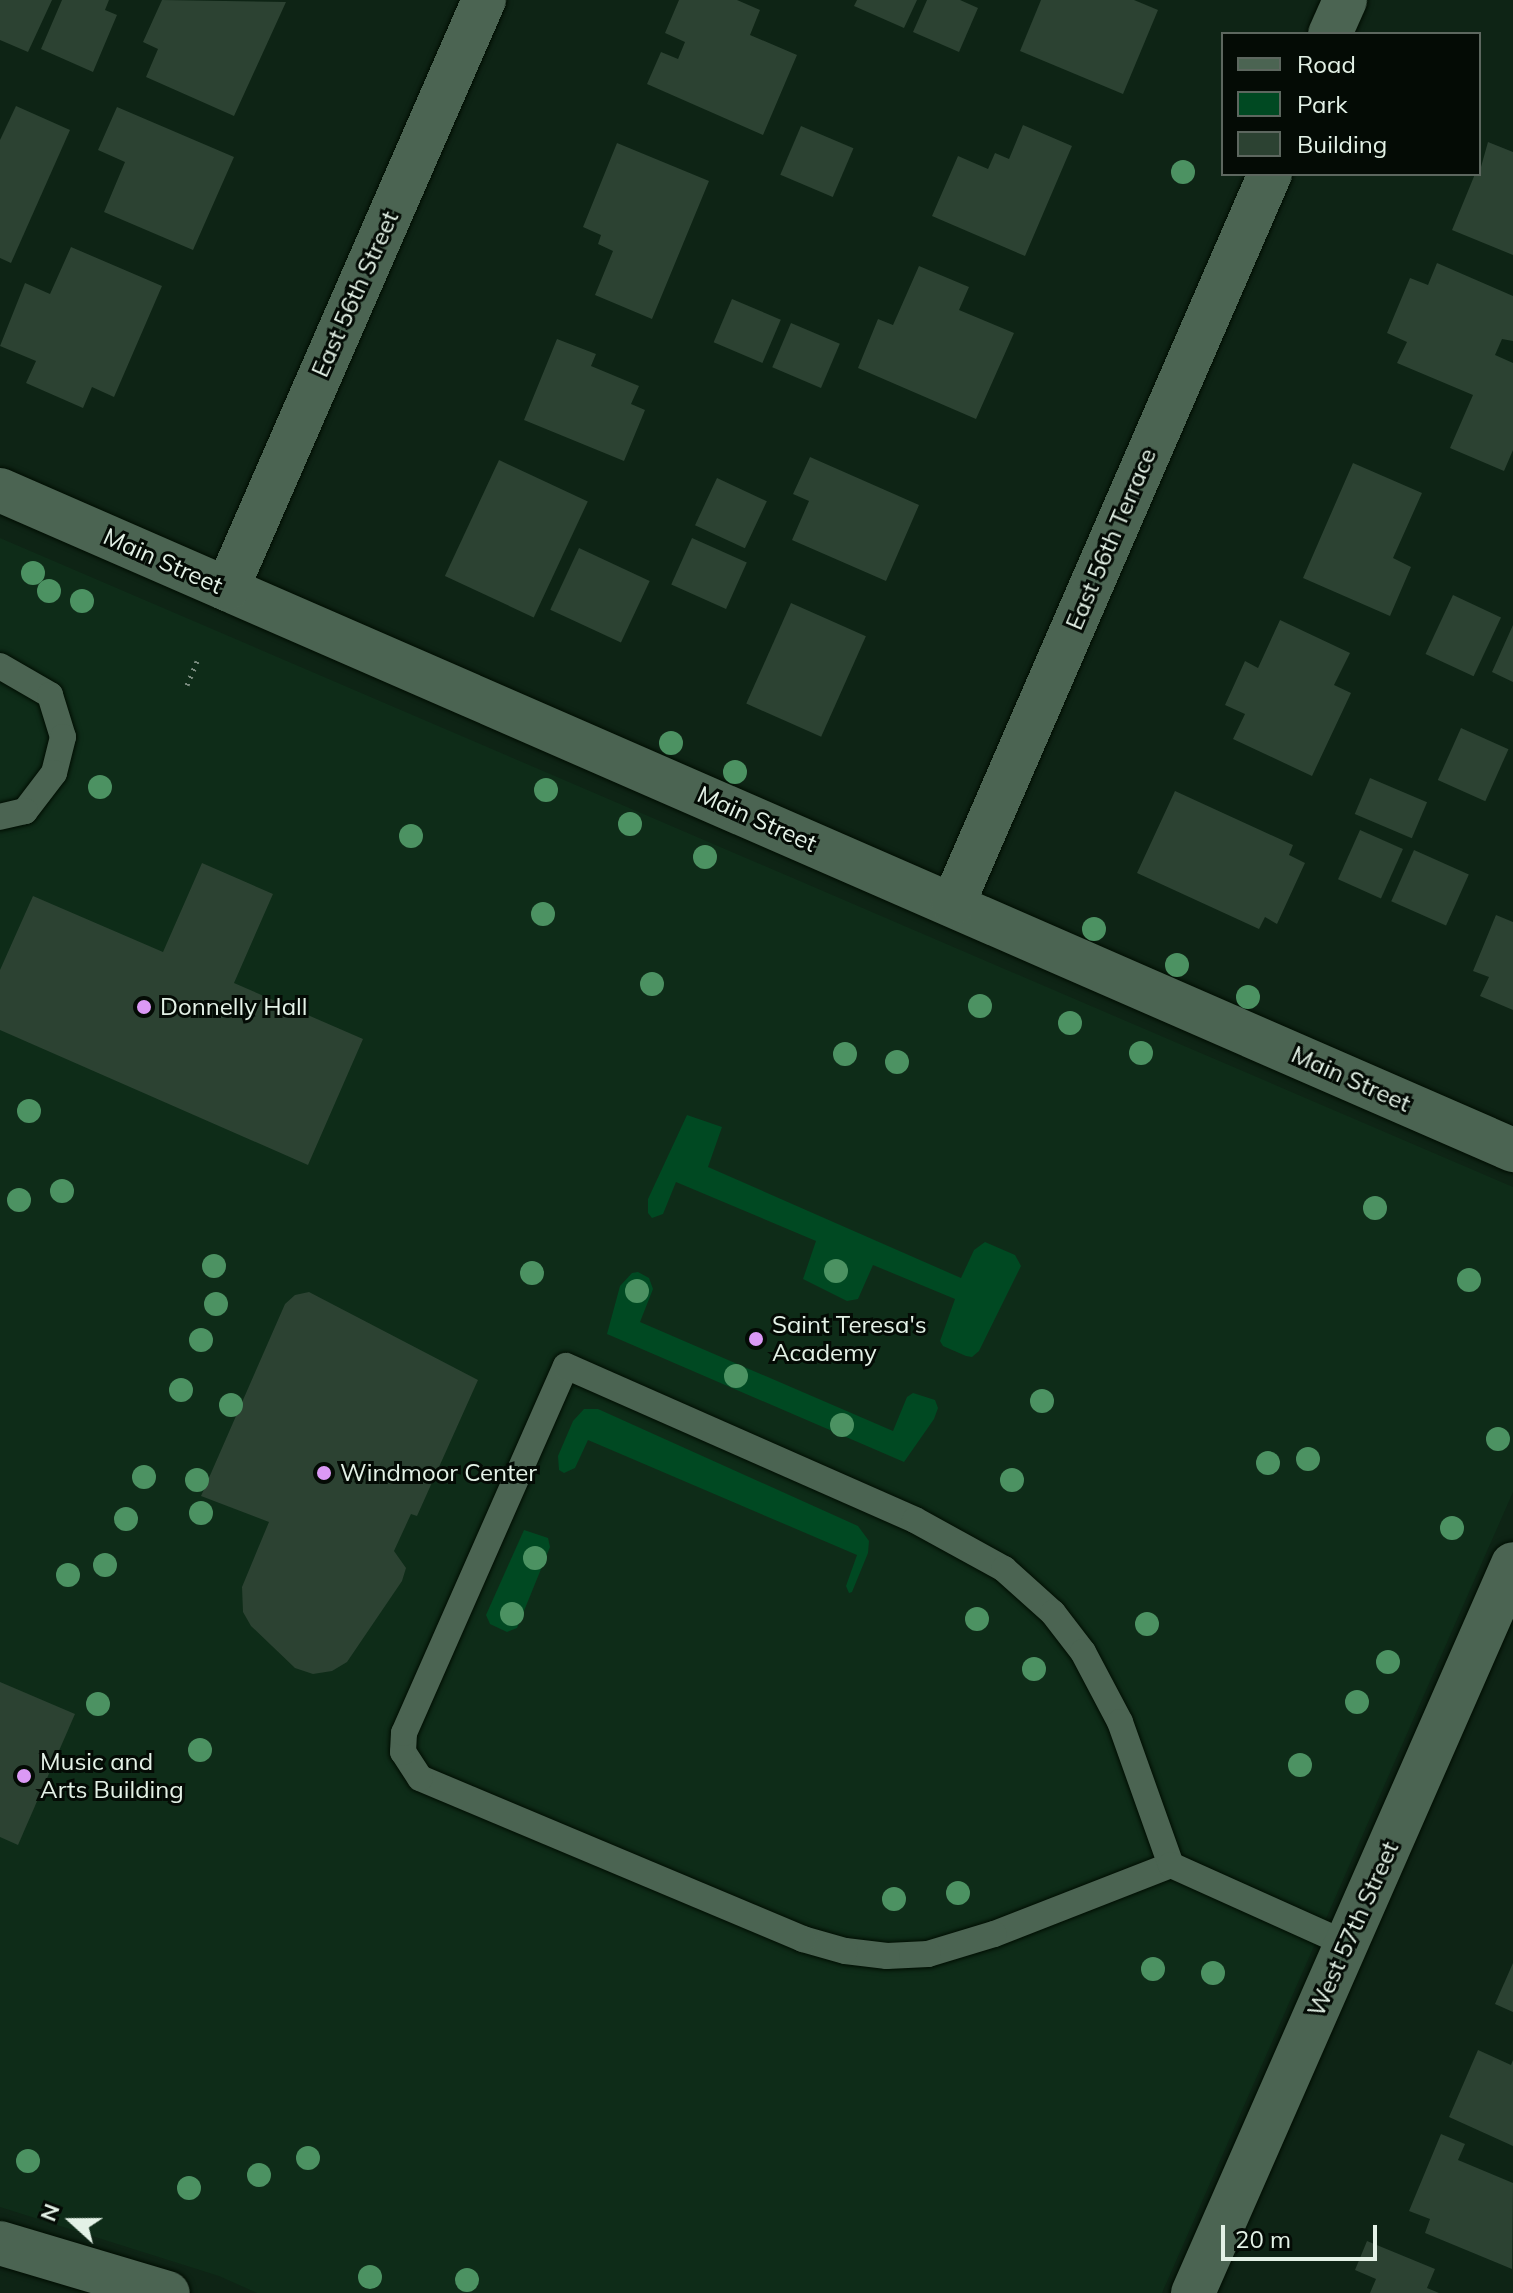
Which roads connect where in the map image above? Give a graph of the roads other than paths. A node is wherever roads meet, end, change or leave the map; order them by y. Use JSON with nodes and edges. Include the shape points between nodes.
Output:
{"nodes":[{"id":1,"x":484,"y":0,"type":"edge"},
{"id":2,"x":1345,"y":0,"type":"edge"},
{"id":3,"x":1331,"y":32,"type":"edge"},
{"id":4,"x":1269,"y":176,"type":"edge"},
{"id":5,"x":0,"y":490,"type":"edge"},
{"id":6,"x":227,"y":589,"type":"junction"},
{"id":7,"x":0,"y":666,"type":"edge"},
{"id":8,"x":0,"y":817,"type":"edge"},
{"id":9,"x":953,"y":904,"type":"junction"},
{"id":10,"x":1513,"y":1150,"type":"edge"},
{"id":11,"x":1513,"y":1564,"type":"edge"},
{"id":12,"x":1171,"y":1865,"type":"junction"},
{"id":13,"x":1347,"y":1944,"type":"junction"},
{"id":14,"x":0,"y":2243,"type":"edge"},
{"id":15,"x":168,"y":2293,"type":"edge"},
{"id":16,"x":1193,"y":2293,"type":"edge"}],
"edges":[{"from":1,"to":6,"type":"street","name":"East 56th Street"},
{"from":2,"to":3,"type":"street"},
{"from":4,"to":9,"type":"street","name":"East 56th Terrace"},
{"from":5,"to":6,"type":"street","name":"Main Street"},
{"from":6,"to":9,"type":"street","name":"Main Street"},
{"from":7,"to":8,"type":"lane","via":[[50,695],[63,737],[54,773],[25,811]]},
{"from":9,"to":10,"type":"street","name":"Main Street"},
{"from":11,"to":13,"type":"street","name":"West 57th Street"},
{"from":12,"to":12,"type":"lane","via":[[1120,1722],[1083,1652],[1053,1613],[1004,1569],[915,1520],[566,1366],[404,1733],[403,1752],[420,1778],[803,1939],[887,1956],[928,1954],[994,1934]]},
{"from":12,"to":13,"type":"lane"},
{"from":13,"to":16,"type":"street","name":"West 57th Street"},
{"from":14,"to":15,"type":"street"}]}
